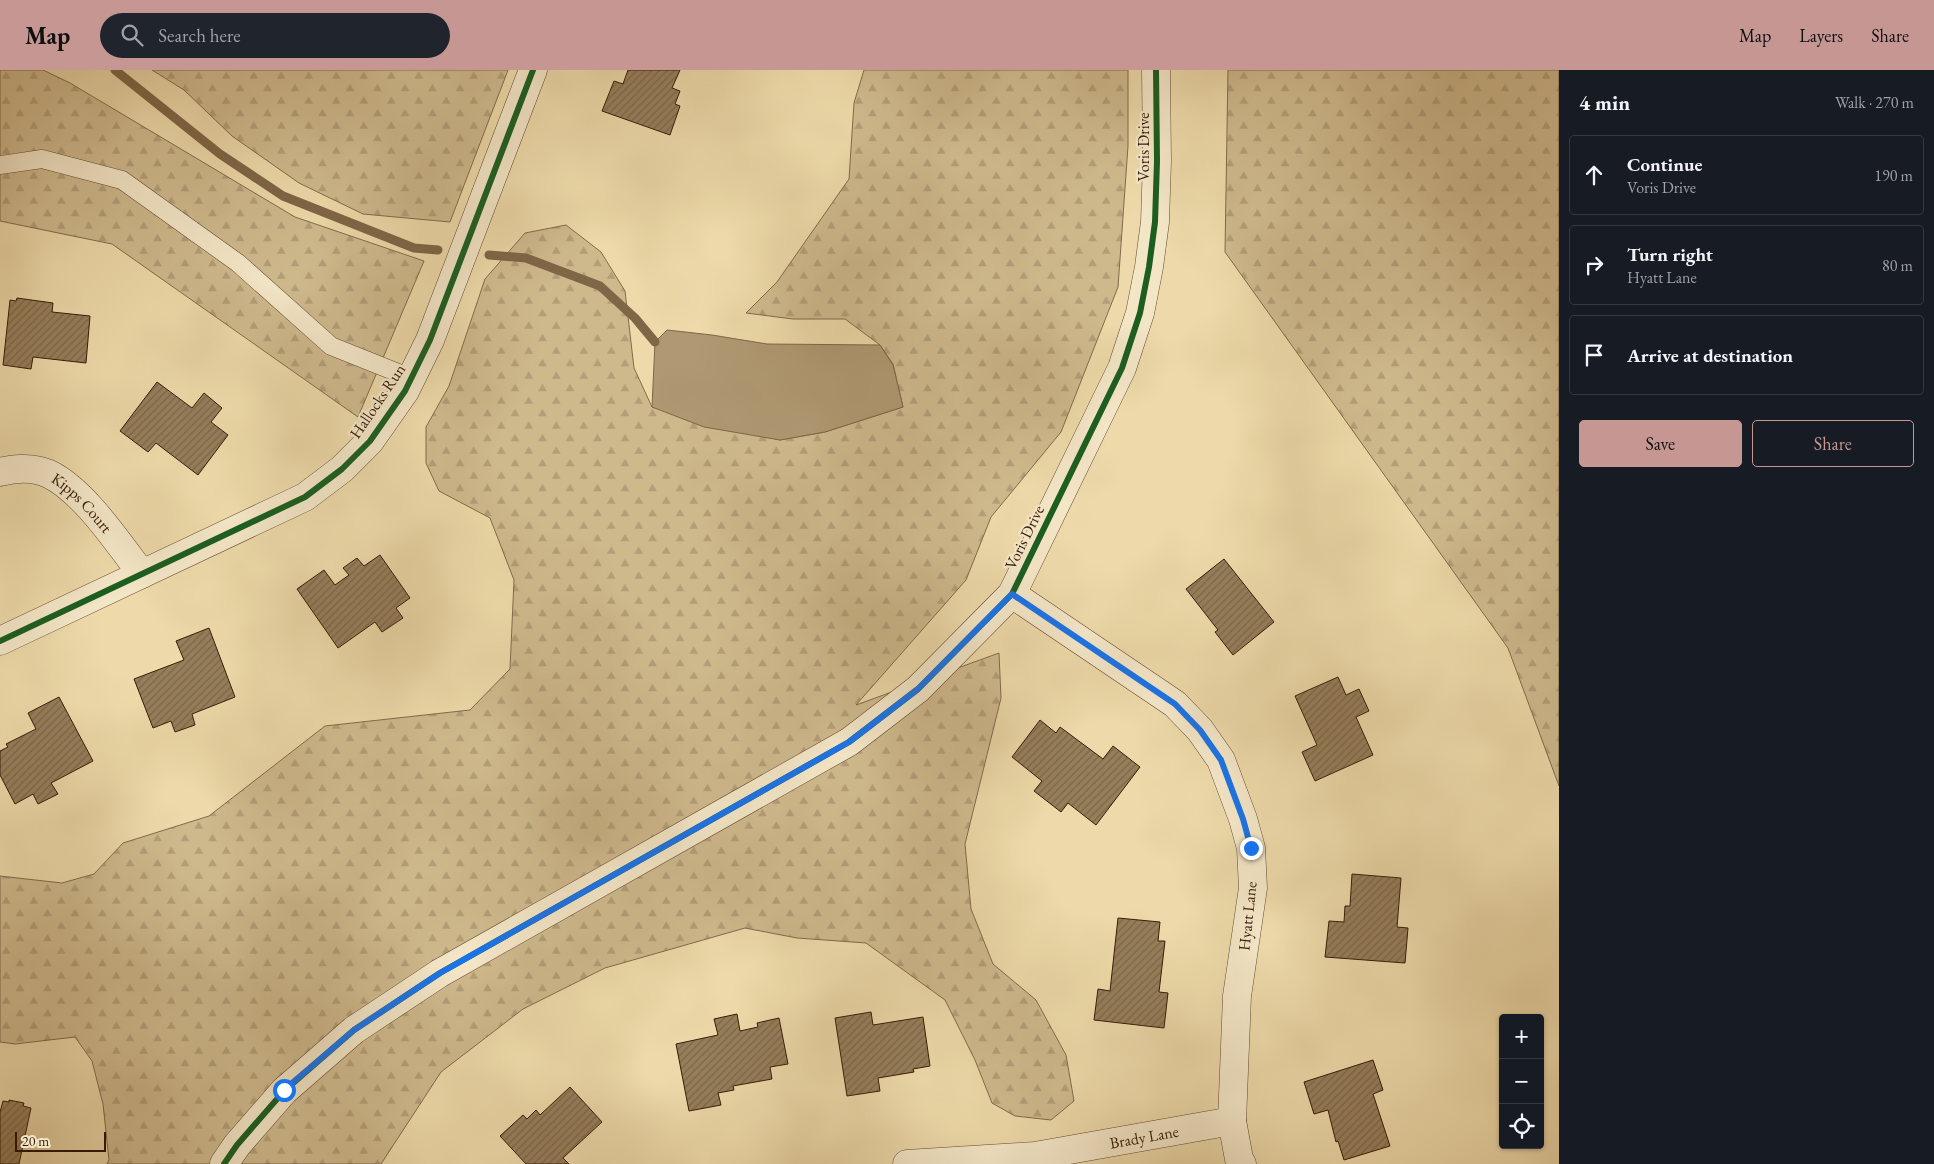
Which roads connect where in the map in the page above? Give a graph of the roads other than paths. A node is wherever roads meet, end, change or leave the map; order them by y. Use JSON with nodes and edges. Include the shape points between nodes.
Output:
{"nodes":[{"id":1,"x":532,"y":70,"type":"edge"},
{"id":2,"x":1156,"y":70,"type":"edge"},
{"id":3,"x":0,"y":165,"type":"edge"},
{"id":4,"x":411,"y":378,"type":"junction"},
{"id":5,"x":0,"y":472,"type":"edge"},
{"id":6,"x":142,"y":574,"type":"junction"},
{"id":7,"x":1012,"y":594,"type":"junction"},
{"id":8,"x":0,"y":641,"type":"edge"},
{"id":9,"x":1232,"y":1121,"type":"junction"},
{"id":10,"x":224,"y":1164,"type":"edge"},
{"id":11,"x":907,"y":1164,"type":"edge"},
{"id":12,"x":1242,"y":1164,"type":"edge"}],
"edges":[{"from":1,"to":4,"type":"street","name":"Hallocks Run","via":[[430,340]]},
{"from":2,"to":7,"type":"street","name":"Voris Drive","via":[[1155,222],[1140,313],[1122,368]]},
{"from":3,"to":4,"type":"lane","via":[[42,159],[122,180],[238,263],[331,346]]},
{"from":4,"to":6,"type":"street","name":"Hallocks Run","via":[[370,441],[342,469],[305,497]]},
{"from":5,"to":6,"type":"street","name":"Kipps Court","via":[[16,468],[40,472],[64,484],[83,500]]},
{"from":6,"to":8,"type":"street","name":"Hallocks Run"},
{"from":7,"to":9,"type":"street","name":"Hyatt Lane","via":[[1175,704],[1200,730],[1221,760],[1251,848],[1253,888],[1237,996]]},
{"from":7,"to":10,"type":"street","name":"Voris Drive","via":[[918,689],[849,742],[440,973],[354,1030],[284,1090]]},
{"from":9,"to":11,"type":"street","name":"Brady Lane","via":[[1035,1156]]},
{"from":9,"to":12,"type":"street","name":"Hyatt Lane"}]}
